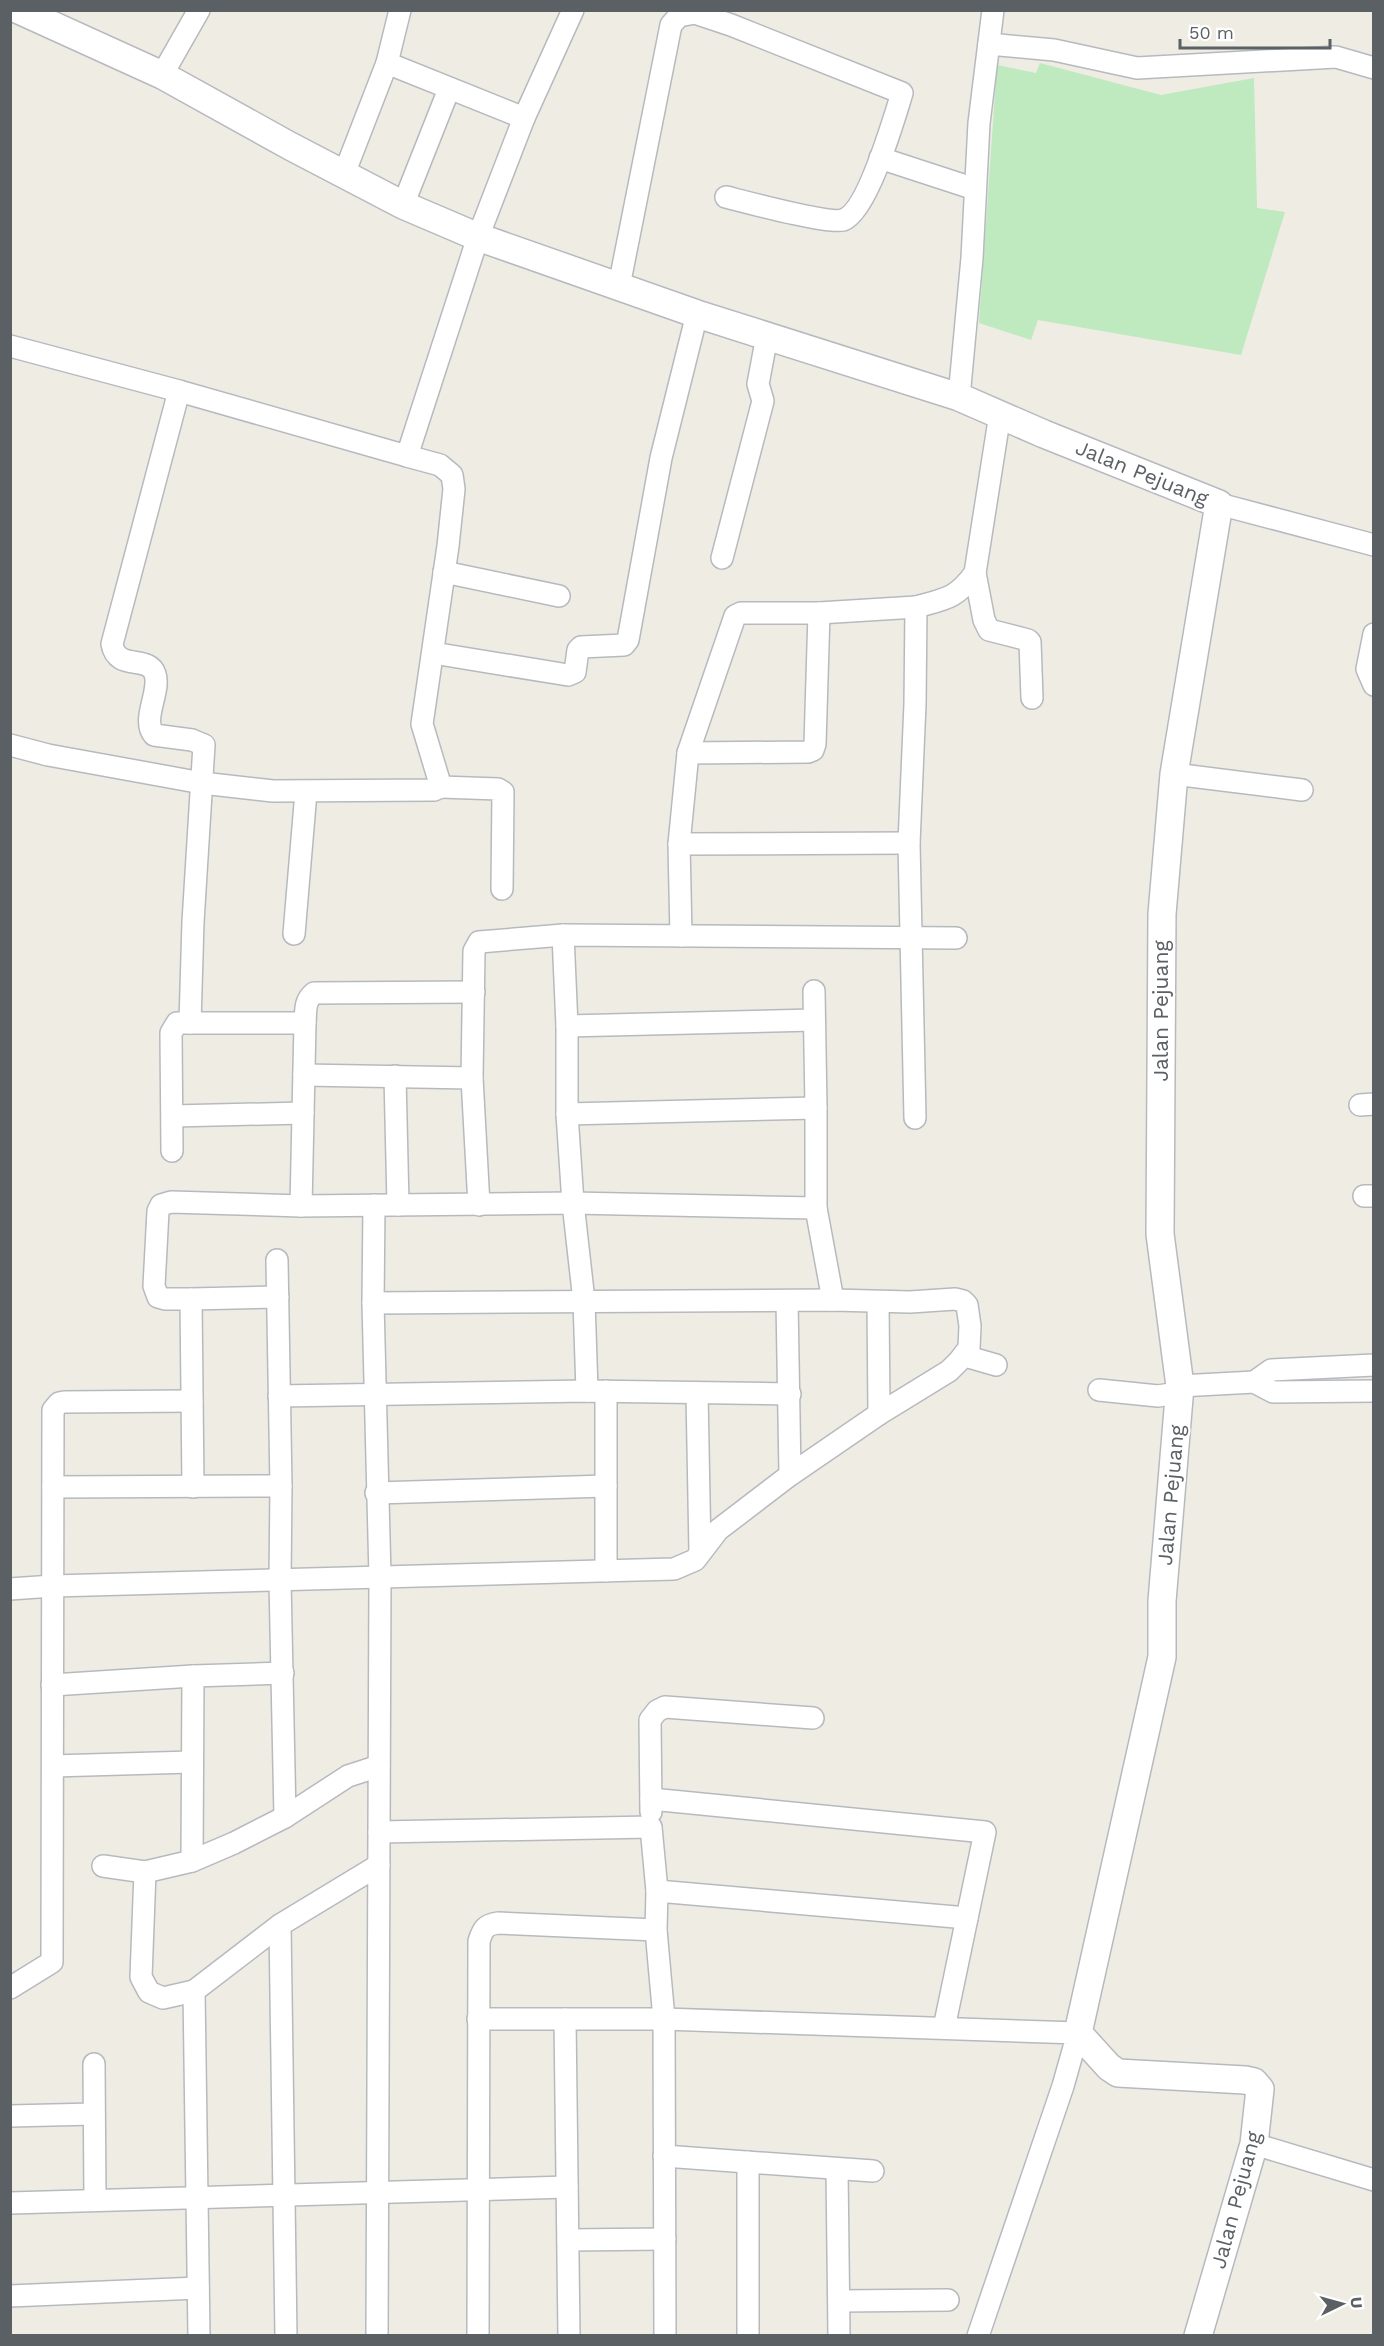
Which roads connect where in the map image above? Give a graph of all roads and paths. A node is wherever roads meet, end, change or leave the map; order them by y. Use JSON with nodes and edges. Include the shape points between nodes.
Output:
{"nodes":[{"id":1,"x":19,"y":10,"type":"edge"},
{"id":2,"x":199,"y":10,"type":"edge"},
{"id":3,"x":400,"y":10,"type":"edge"},
{"id":4,"x":573,"y":10,"type":"edge"},
{"id":5,"x":993,"y":10,"type":"edge"},
{"id":6,"x":989,"y":44,"type":"junction"},
{"id":7,"x":387,"y":63,"type":"junction"},
{"id":8,"x":1374,"y":68,"type":"edge"},
{"id":9,"x":162,"y":75,"type":"junction"},
{"id":10,"x":449,"y":89,"type":"junction"},
{"id":11,"x":524,"y":118,"type":"junction"},
{"id":12,"x":880,"y":158,"type":"junction"},
{"id":13,"x":344,"y":174,"type":"junction"},
{"id":14,"x":975,"y":189,"type":"junction"},
{"id":15,"x":726,"y":197,"type":"dead end"},
{"id":16,"x":403,"y":205,"type":"junction"},
{"id":17,"x":478,"y":237,"type":"junction"},
{"id":18,"x":619,"y":286,"type":"junction"},
{"id":19,"x":697,"y":314,"type":"junction"},
{"id":20,"x":767,"y":336,"type":"junction"},
{"id":21,"x":10,"y":346,"type":"edge"},
{"id":22,"x":179,"y":391,"type":"junction"},
{"id":23,"x":959,"y":397,"type":"junction"},
{"id":24,"x":1000,"y":414,"type":"junction"},
{"id":25,"x":407,"y":456,"type":"junction"},
{"id":26,"x":1219,"y":504,"type":"junction"},
{"id":27,"x":1374,"y":545,"type":"edge"},
{"id":28,"x":722,"y":558,"type":"dead end"},
{"id":29,"x":444,"y":572,"type":"junction"},
{"id":30,"x":975,"y":573,"type":"junction"},
{"id":31,"x":559,"y":596,"type":"dead end"},
{"id":32,"x":916,"y":607,"type":"junction"},
{"id":33,"x":819,"y":614,"type":"junction"},
{"id":34,"x":1374,"y":634,"type":"edge"},
{"id":35,"x":432,"y":653,"type":"junction"},
{"id":36,"x":1374,"y":685,"type":"edge"},
{"id":37,"x":1032,"y":698,"type":"dead end"},
{"id":38,"x":10,"y":745,"type":"edge"},
{"id":39,"x":688,"y":753,"type":"junction"},
{"id":40,"x":1174,"y":774,"type":"junction"},
{"id":41,"x":202,"y":783,"type":"junction"},
{"id":42,"x":441,"y":787,"type":"junction"},
{"id":43,"x":1302,"y":790,"type":"dead end"},
{"id":44,"x":306,"y":792,"type":"junction"},
{"id":45,"x":909,"y":843,"type":"junction"},
{"id":46,"x":679,"y":844,"type":"junction"},
{"id":47,"x":502,"y":889,"type":"dead end"},
{"id":48,"x":294,"y":934,"type":"dead end"},
{"id":49,"x":563,"y":935,"type":"junction"},
{"id":50,"x":681,"y":936,"type":"junction"},
{"id":51,"x":912,"y":938,"type":"junction"},
{"id":52,"x":956,"y":938,"type":"dead end"},
{"id":53,"x":814,"y":991,"type":"dead end"},
{"id":54,"x":474,"y":992,"type":"junction"},
{"id":55,"x":814,"y":1020,"type":"junction"},
{"id":56,"x":190,"y":1023,"type":"junction"},
{"id":57,"x":305,"y":1023,"type":"junction"},
{"id":58,"x":567,"y":1026,"type":"junction"},
{"id":59,"x":304,"y":1075,"type":"junction"},
{"id":60,"x":395,"y":1076,"type":"junction"},
{"id":61,"x":472,"y":1078,"type":"junction"},
{"id":62,"x":816,"y":1108,"type":"junction"},
{"id":63,"x":303,"y":1113,"type":"junction"},
{"id":64,"x":567,"y":1114,"type":"junction"},
{"id":65,"x":173,"y":1116,"type":"junction"},
{"id":66,"x":915,"y":1118,"type":"dead end"},
{"id":67,"x":172,"y":1151,"type":"dead end"},
{"id":68,"x":573,"y":1203,"type":"junction"},
{"id":69,"x":374,"y":1205,"type":"junction"},
{"id":70,"x":398,"y":1205,"type":"junction"},
{"id":71,"x":479,"y":1205,"type":"junction"},
{"id":72,"x":301,"y":1206,"type":"junction"},
{"id":73,"x":816,"y":1208,"type":"junction"},
{"id":74,"x":277,"y":1260,"type":"dead end"},
{"id":75,"x":278,"y":1297,"type":"junction"},
{"id":76,"x":191,"y":1299,"type":"junction"},
{"id":77,"x":787,"y":1300,"type":"junction"},
{"id":78,"x":833,"y":1300,"type":"junction"},
{"id":79,"x":584,"y":1301,"type":"junction"},
{"id":80,"x":878,"y":1302,"type":"junction"},
{"id":81,"x":373,"y":1303,"type":"junction"},
{"id":82,"x":965,"y":1356,"type":"junction"},
{"id":83,"x":996,"y":1365,"type":"dead end"},
{"id":84,"x":1374,"y":1365,"type":"edge"},
{"id":85,"x":1254,"y":1382,"type":"junction"},
{"id":86,"x":1180,"y":1386,"type":"junction"},
{"id":87,"x":1099,"y":1390,"type":"dead end"},
{"id":88,"x":596,"y":1391,"type":"junction"},
{"id":89,"x":1374,"y":1391,"type":"edge"},
{"id":90,"x":698,"y":1392,"type":"junction"},
{"id":91,"x":376,"y":1394,"type":"junction"},
{"id":92,"x":790,"y":1394,"type":"junction"},
{"id":93,"x":279,"y":1396,"type":"junction"},
{"id":94,"x":192,"y":1401,"type":"junction"},
{"id":95,"x":879,"y":1414,"type":"junction"},
{"id":96,"x":790,"y":1475,"type":"junction"},
{"id":97,"x":281,"y":1486,"type":"junction"},
{"id":98,"x":606,"y":1486,"type":"junction"},
{"id":99,"x":53,"y":1487,"type":"junction"},
{"id":100,"x":193,"y":1487,"type":"junction"},
{"id":101,"x":376,"y":1493,"type":"junction"},
{"id":102,"x":700,"y":1552,"type":"junction"},
{"id":103,"x":606,"y":1571,"type":"junction"},
{"id":104,"x":380,"y":1577,"type":"junction"},
{"id":105,"x":280,"y":1581,"type":"junction"},
{"id":106,"x":53,"y":1586,"type":"junction"},
{"id":107,"x":10,"y":1589,"type":"edge"},
{"id":108,"x":283,"y":1673,"type":"junction"},
{"id":109,"x":192,"y":1676,"type":"junction"},
{"id":110,"x":52,"y":1685,"type":"junction"},
{"id":111,"x":813,"y":1718,"type":"dead end"},
{"id":112,"x":191,"y":1762,"type":"junction"},
{"id":113,"x":52,"y":1766,"type":"junction"},
{"id":114,"x":379,"y":1766,"type":"junction"},
{"id":115,"x":651,"y":1799,"type":"junction"},
{"id":116,"x":285,"y":1817,"type":"junction"},
{"id":117,"x":651,"y":1827,"type":"junction"},
{"id":118,"x":379,"y":1832,"type":"junction"},
{"id":119,"x":192,"y":1861,"type":"junction"},
{"id":120,"x":379,"y":1865,"type":"junction"},
{"id":121,"x":103,"y":1866,"type":"dead end"},
{"id":122,"x":145,"y":1872,"type":"junction"},
{"id":123,"x":657,"y":1891,"type":"junction"},
{"id":124,"x":967,"y":1918,"type":"junction"},
{"id":125,"x":280,"y":1925,"type":"junction"},
{"id":126,"x":656,"y":1930,"type":"junction"},
{"id":127,"x":10,"y":1988,"type":"edge"},
{"id":128,"x":194,"y":1991,"type":"junction"},
{"id":129,"x":478,"y":2019,"type":"junction"},
{"id":130,"x":565,"y":2019,"type":"junction"},
{"id":131,"x":664,"y":2019,"type":"junction"},
{"id":132,"x":944,"y":2028,"type":"junction"},
{"id":133,"x":1078,"y":2032,"type":"junction"},
{"id":134,"x":94,"y":2064,"type":"dead end"},
{"id":135,"x":94,"y":2114,"type":"junction"},
{"id":136,"x":10,"y":2116,"type":"edge"},
{"id":137,"x":1254,"y":2144,"type":"junction"},
{"id":138,"x":664,"y":2156,"type":"junction"},
{"id":139,"x":748,"y":2162,"type":"junction"},
{"id":140,"x":837,"y":2169,"type":"junction"},
{"id":141,"x":873,"y":2171,"type":"dead end"},
{"id":142,"x":1374,"y":2180,"type":"edge"},
{"id":143,"x":567,"y":2187,"type":"junction"},
{"id":144,"x":477,"y":2190,"type":"junction"},
{"id":145,"x":377,"y":2194,"type":"junction"},
{"id":146,"x":197,"y":2195,"type":"junction"},
{"id":147,"x":283,"y":2195,"type":"junction"},
{"id":148,"x":95,"y":2200,"type":"junction"},
{"id":149,"x":10,"y":2203,"type":"edge"},
{"id":150,"x":665,"y":2239,"type":"junction"},
{"id":151,"x":568,"y":2240,"type":"junction"},
{"id":152,"x":198,"y":2289,"type":"junction"},
{"id":153,"x":10,"y":2296,"type":"edge"},
{"id":154,"x":948,"y":2300,"type":"dead end"},
{"id":155,"x":839,"y":2301,"type":"junction"},
{"id":156,"x":199,"y":2336,"type":"edge"},
{"id":157,"x":286,"y":2336,"type":"edge"},
{"id":158,"x":377,"y":2336,"type":"edge"},
{"id":159,"x":478,"y":2336,"type":"edge"},
{"id":160,"x":569,"y":2336,"type":"edge"},
{"id":161,"x":665,"y":2336,"type":"edge"},
{"id":162,"x":748,"y":2336,"type":"edge"},
{"id":163,"x":840,"y":2336,"type":"edge"},
{"id":164,"x":978,"y":2336,"type":"edge"},
{"id":165,"x":1198,"y":2336,"type":"edge"}],
"edges":[{"from":1,"to":9,"type":"street","name":"Jalan Pejuang"},
{"from":2,"to":9,"type":"street"},
{"from":3,"to":7,"type":"street"},
{"from":4,"to":11,"type":"street"},
{"from":5,"to":6,"type":"street"},
{"from":6,"to":8,"type":"street","via":[[1054,50],[1137,68],[1336,57]]},
{"from":6,"to":14,"type":"street"},
{"from":7,"to":10,"type":"street"},
{"from":7,"to":13,"type":"street"},
{"from":9,"to":13,"type":"street","name":"Jalan Pejuang"},
{"from":10,"to":11,"type":"street"},
{"from":10,"to":16,"type":"street"},
{"from":11,"to":17,"type":"street"},
{"from":12,"to":14,"type":"street"},
{"from":12,"to":15,"type":"street","via":[[861,202],[852,214],[839,221]]},
{"from":12,"to":18,"type":"street","via":[[902,93],[731,25],[695,14],[679,16],[671,25]]},
{"from":13,"to":16,"type":"street","name":"Jalan Pejuang"},
{"from":14,"to":23,"type":"street"},
{"from":16,"to":17,"type":"street","name":"Jalan Pejuang"},
{"from":17,"to":18,"type":"street","name":"Jalan Pejuang"},
{"from":17,"to":25,"type":"street"},
{"from":18,"to":19,"type":"street","name":"Jalan Pejuang"},
{"from":19,"to":20,"type":"street","name":"Jalan Pejuang"},
{"from":19,"to":35,"type":"street","via":[[661,458],[628,640],[624,645],[581,647],[575,672],[568,675]]},
{"from":20,"to":23,"type":"street","name":"Jalan Pejuang"},
{"from":20,"to":28,"type":"street","via":[[758,384],[763,401]]},
{"from":21,"to":22,"type":"street"},
{"from":22,"to":25,"type":"street"},
{"from":22,"to":41,"type":"street","via":[[112,644],[120,659],[146,665],[154,673],[150,724],[154,735],[204,745]]},
{"from":23,"to":24,"type":"street","name":"Jalan Pejuang"},
{"from":24,"to":26,"type":"street","name":"Jalan Pejuang"},
{"from":24,"to":30,"type":"street"},
{"from":25,"to":29,"type":"street","via":[[440,465],[452,475],[453,505]]},
{"from":26,"to":27,"type":"street"},
{"from":26,"to":40,"type":"street","name":"Jalan Pejuang"},
{"from":29,"to":31,"type":"street"},
{"from":29,"to":35,"type":"street"},
{"from":30,"to":32,"type":"street","via":[[954,596]]},
{"from":30,"to":37,"type":"street","via":[[989,630],[1030,642]]},
{"from":32,"to":33,"type":"street"},
{"from":32,"to":45,"type":"street"},
{"from":33,"to":39,"type":"street","via":[[735,616]]},
{"from":33,"to":39,"type":"street","via":[[813,750]]},
{"from":34,"to":36,"type":"street","via":[[1366,669]]},
{"from":35,"to":42,"type":"street","via":[[422,724]]},
{"from":38,"to":41,"type":"street"},
{"from":39,"to":46,"type":"street"},
{"from":40,"to":43,"type":"street"},
{"from":40,"to":86,"type":"street","name":"Jalan Pejuang","via":[[1162,914],[1160,1234]]},
{"from":41,"to":44,"type":"street"},
{"from":41,"to":56,"type":"street"},
{"from":42,"to":44,"type":"street"},
{"from":42,"to":47,"type":"street","via":[[503,792]]},
{"from":44,"to":48,"type":"street"},
{"from":45,"to":46,"type":"street"},
{"from":45,"to":51,"type":"street"},
{"from":46,"to":50,"type":"street"},
{"from":49,"to":50,"type":"street"},
{"from":49,"to":54,"type":"street","via":[[479,942],[474,951]]},
{"from":49,"to":58,"type":"street"},
{"from":50,"to":51,"type":"street"},
{"from":51,"to":52,"type":"street"},
{"from":51,"to":66,"type":"street"},
{"from":53,"to":55,"type":"street"},
{"from":54,"to":57,"type":"street","via":[[314,993],[306,1003]]},
{"from":54,"to":61,"type":"street"},
{"from":55,"to":58,"type":"street"},
{"from":55,"to":62,"type":"street"},
{"from":56,"to":57,"type":"street"},
{"from":56,"to":65,"type":"street","via":[[177,1023],[171,1033]]},
{"from":57,"to":59,"type":"street"},
{"from":58,"to":64,"type":"street"},
{"from":59,"to":60,"type":"street"},
{"from":59,"to":63,"type":"street"},
{"from":60,"to":61,"type":"street"},
{"from":60,"to":70,"type":"street"},
{"from":61,"to":71,"type":"street"},
{"from":62,"to":64,"type":"street"},
{"from":62,"to":73,"type":"street"},
{"from":63,"to":65,"type":"street"},
{"from":63,"to":72,"type":"street"},
{"from":64,"to":68,"type":"street"},
{"from":65,"to":67,"type":"street"},
{"from":68,"to":71,"type":"street"},
{"from":68,"to":73,"type":"street"},
{"from":68,"to":79,"type":"street"},
{"from":69,"to":70,"type":"street"},
{"from":69,"to":72,"type":"street"},
{"from":69,"to":81,"type":"street"},
{"from":70,"to":71,"type":"street"},
{"from":72,"to":76,"type":"street","via":[[171,1202],[161,1205],[155,1291],[165,1299]]},
{"from":73,"to":78,"type":"street"},
{"from":74,"to":75,"type":"street"},
{"from":75,"to":76,"type":"street"},
{"from":75,"to":93,"type":"street"},
{"from":76,"to":94,"type":"street"},
{"from":77,"to":78,"type":"street"},
{"from":77,"to":79,"type":"street"},
{"from":77,"to":92,"type":"street"},
{"from":78,"to":80,"type":"street"},
{"from":79,"to":81,"type":"street"},
{"from":79,"to":88,"type":"street"},
{"from":80,"to":82,"type":"street","via":[[963,1301],[969,1310],[970,1326]]},
{"from":80,"to":95,"type":"street"},
{"from":81,"to":91,"type":"street"},
{"from":82,"to":83,"type":"street"},
{"from":82,"to":95,"type":"street","via":[[949,1371]]},
{"from":84,"to":85,"type":"street","via":[[1271,1370]]},
{"from":85,"to":86,"type":"street"},
{"from":85,"to":89,"type":"street","via":[[1273,1392]]},
{"from":86,"to":87,"type":"street","via":[[1171,1394],[1158,1396]]},
{"from":86,"to":133,"type":"street","name":"Jalan Pejuang","via":[[1162,1601],[1162,1657]]},
{"from":88,"to":90,"type":"street"},
{"from":88,"to":91,"type":"street"},
{"from":88,"to":98,"type":"street"},
{"from":90,"to":92,"type":"street"},
{"from":90,"to":102,"type":"street"},
{"from":91,"to":93,"type":"street"},
{"from":91,"to":101,"type":"street"},
{"from":92,"to":96,"type":"street"},
{"from":93,"to":97,"type":"street"},
{"from":94,"to":99,"type":"street","via":[[59,1403],[53,1410]]},
{"from":94,"to":100,"type":"street"},
{"from":95,"to":96,"type":"street"},
{"from":96,"to":102,"type":"street","via":[[718,1530]]},
{"from":97,"to":100,"type":"street"},
{"from":97,"to":105,"type":"street"},
{"from":98,"to":101,"type":"street"},
{"from":98,"to":103,"type":"street"},
{"from":99,"to":100,"type":"street"},
{"from":99,"to":106,"type":"street"},
{"from":101,"to":104,"type":"street"},
{"from":102,"to":103,"type":"street","via":[[689,1564],[674,1569]]},
{"from":103,"to":104,"type":"street"},
{"from":104,"to":105,"type":"street"},
{"from":104,"to":114,"type":"street"},
{"from":105,"to":106,"type":"street"},
{"from":105,"to":108,"type":"street"},
{"from":106,"to":107,"type":"street"},
{"from":106,"to":110,"type":"street"},
{"from":108,"to":109,"type":"street"},
{"from":108,"to":116,"type":"street"},
{"from":109,"to":110,"type":"street"},
{"from":109,"to":112,"type":"street"},
{"from":110,"to":113,"type":"street"},
{"from":111,"to":115,"type":"street","via":[[665,1707],[650,1720]]},
{"from":112,"to":113,"type":"street"},
{"from":112,"to":119,"type":"street"},
{"from":113,"to":127,"type":"street","via":[[52,1962]]},
{"from":114,"to":116,"type":"street","via":[[348,1776]]},
{"from":114,"to":118,"type":"street"},
{"from":115,"to":117,"type":"street"},
{"from":115,"to":124,"type":"street","via":[[985,1832]]},
{"from":116,"to":119,"type":"street"},
{"from":117,"to":118,"type":"street"},
{"from":117,"to":123,"type":"street"},
{"from":118,"to":120,"type":"street"},
{"from":119,"to":122,"type":"street"},
{"from":120,"to":125,"type":"street"},
{"from":120,"to":145,"type":"street"},
{"from":121,"to":122,"type":"street"},
{"from":122,"to":128,"type":"street","via":[[141,1977],[149,1992],[163,1998]]},
{"from":123,"to":124,"type":"street"},
{"from":123,"to":126,"type":"street"},
{"from":124,"to":132,"type":"street"},
{"from":125,"to":128,"type":"street"},
{"from":125,"to":147,"type":"street"},
{"from":126,"to":129,"type":"street","via":[[489,1925],[479,1941]]},
{"from":126,"to":131,"type":"street"},
{"from":128,"to":146,"type":"street"},
{"from":129,"to":130,"type":"street"},
{"from":129,"to":144,"type":"street"},
{"from":130,"to":131,"type":"street"},
{"from":130,"to":143,"type":"street"},
{"from":131,"to":132,"type":"street"},
{"from":131,"to":138,"type":"street"},
{"from":132,"to":133,"type":"street"},
{"from":133,"to":137,"type":"street","name":"Jalan Pejuang","via":[[1118,2073],[1254,2082],[1260,2092]]},
{"from":133,"to":164,"type":"street"},
{"from":134,"to":135,"type":"street"},
{"from":135,"to":136,"type":"street"},
{"from":135,"to":148,"type":"street"},
{"from":137,"to":142,"type":"street"},
{"from":137,"to":165,"type":"street","name":"Jalan Pejuang"},
{"from":138,"to":139,"type":"street"},
{"from":138,"to":150,"type":"street"},
{"from":139,"to":140,"type":"street"},
{"from":139,"to":162,"type":"street"},
{"from":140,"to":141,"type":"street"},
{"from":140,"to":155,"type":"street"},
{"from":143,"to":144,"type":"street"},
{"from":143,"to":151,"type":"street"},
{"from":144,"to":145,"type":"street"},
{"from":144,"to":159,"type":"street"},
{"from":145,"to":147,"type":"street"},
{"from":145,"to":158,"type":"street"},
{"from":146,"to":147,"type":"street"},
{"from":146,"to":148,"type":"street"},
{"from":146,"to":152,"type":"street"},
{"from":147,"to":157,"type":"street"},
{"from":148,"to":149,"type":"street"},
{"from":150,"to":151,"type":"street"},
{"from":150,"to":161,"type":"street"},
{"from":151,"to":160,"type":"street"},
{"from":152,"to":153,"type":"street"},
{"from":152,"to":156,"type":"street"},
{"from":154,"to":155,"type":"street"},
{"from":155,"to":163,"type":"street"}]}
